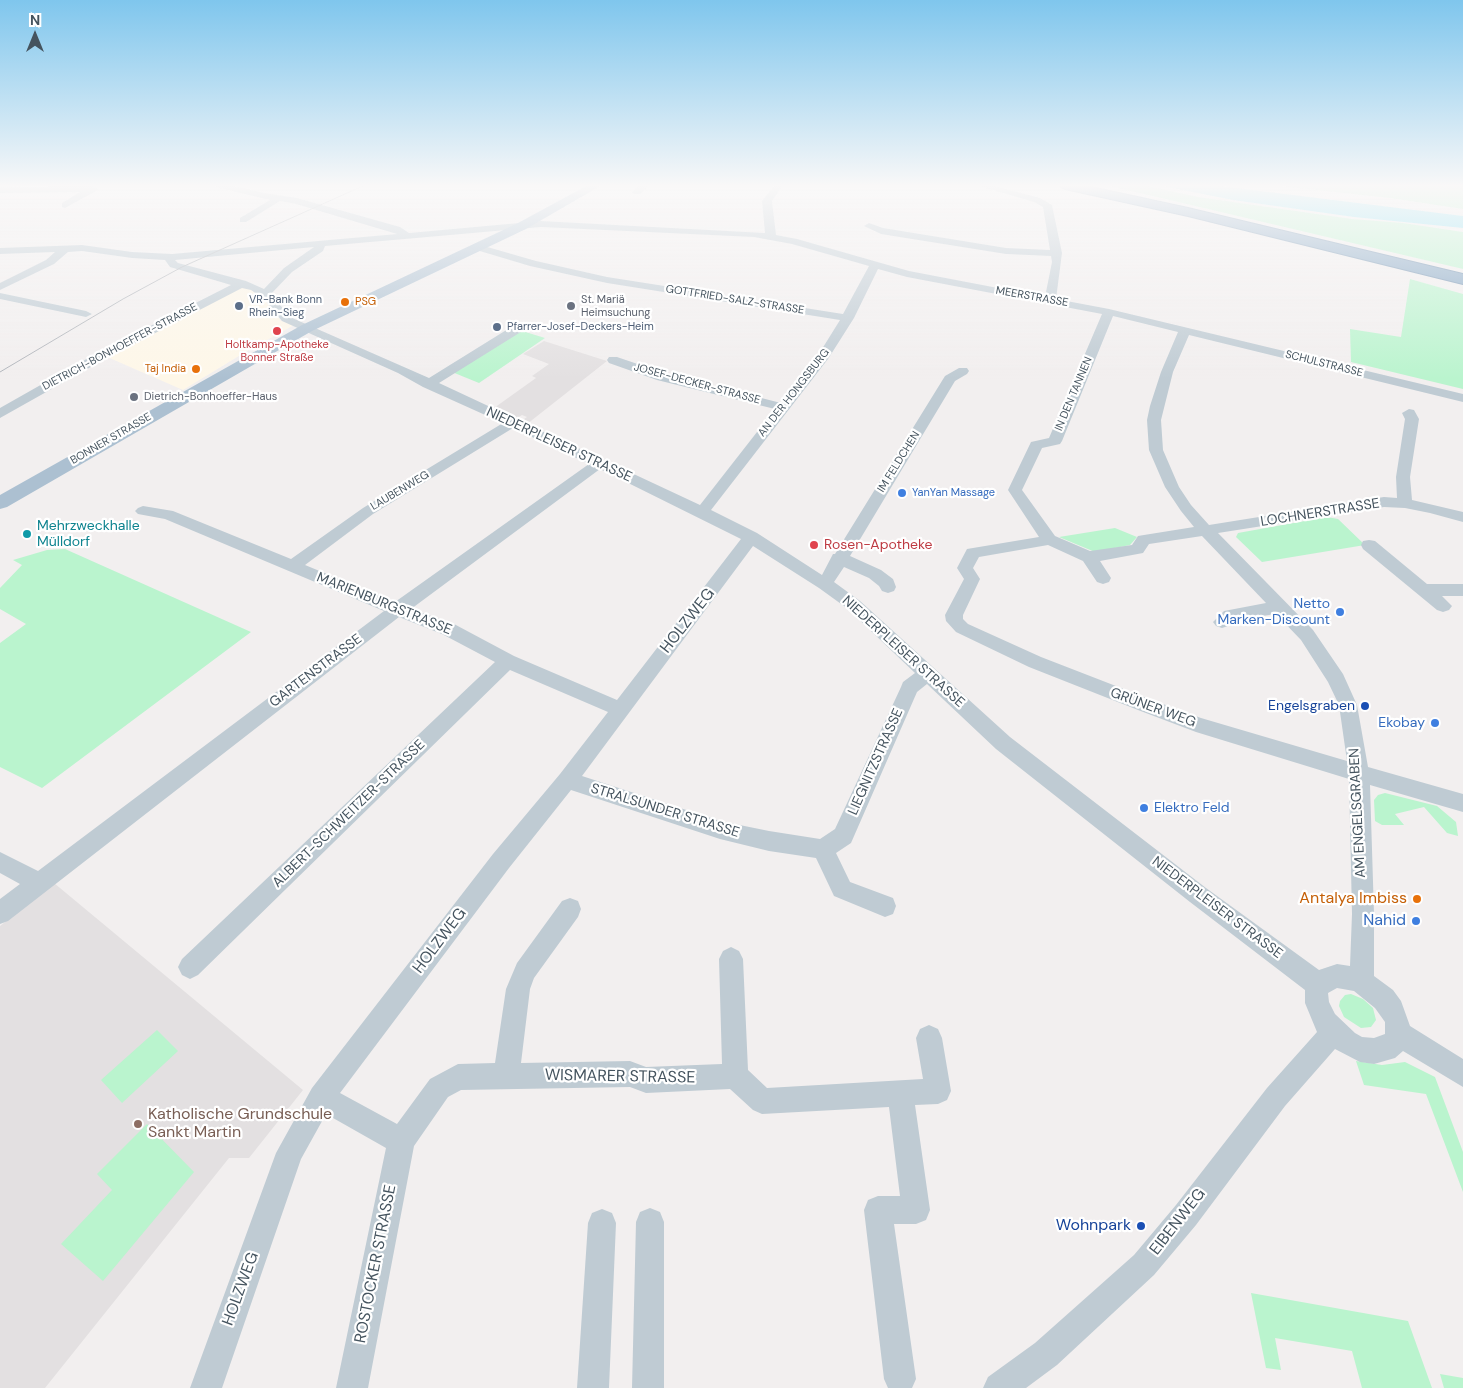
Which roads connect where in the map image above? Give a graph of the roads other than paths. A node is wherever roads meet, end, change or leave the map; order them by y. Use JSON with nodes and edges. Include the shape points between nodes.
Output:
{"nodes":[{"id":1,"x":27,"y":250,"type":"edge"},
{"id":2,"x":64,"y":250,"type":"edge"},
{"id":3,"x":95,"y":250,"type":"edge"},
{"id":4,"x":255,"y":250,"type":"edge"},
{"id":5,"x":318,"y":250,"type":"edge"},
{"id":6,"x":473,"y":250,"type":"edge"},
{"id":7,"x":483,"y":250,"type":"edge"},
{"id":8,"x":821,"y":250,"type":"edge"},
{"id":9,"x":998,"y":250,"type":"edge"},
{"id":10,"x":1056,"y":250,"type":"edge"},
{"id":11,"x":1343,"y":250,"type":"edge"},
{"id":12,"x":1368,"y":250,"type":"edge"},
{"id":13,"x":0,"y":251,"type":"edge"},
{"id":14,"x":1057,"y":253,"type":"junction"},
{"id":15,"x":172,"y":257,"type":"junction"},
{"id":16,"x":874,"y":266,"type":"junction"},
{"id":17,"x":1463,"y":272,"type":"edge"},
{"id":18,"x":1463,"y":279,"type":"edge"},
{"id":19,"x":242,"y":283,"type":"junction"},
{"id":20,"x":0,"y":287,"type":"edge"},
{"id":21,"x":265,"y":294,"type":"junction"},
{"id":22,"x":0,"y":296,"type":"edge"},
{"id":23,"x":1050,"y":300,"type":"junction"},
{"id":24,"x":90,"y":302,"type":"dead end"},
{"id":25,"x":73,"y":312,"type":"junction"},
{"id":26,"x":1109,"y":312,"type":"junction"},
{"id":27,"x":86,"y":314,"type":"dead end"},
{"id":28,"x":848,"y":318,"type":"junction"},
{"id":29,"x":520,"y":327,"type":"dead end"},
{"id":30,"x":307,"y":328,"type":"junction"},
{"id":31,"x":1185,"y":330,"type":"junction"},
{"id":32,"x":613,"y":360,"type":"dead end"},
{"id":33,"x":963,"y":372,"type":"dead end"},
{"id":34,"x":428,"y":384,"type":"junction"},
{"id":35,"x":1463,"y":398,"type":"edge"},
{"id":36,"x":782,"y":407,"type":"junction"},
{"id":37,"x":0,"y":414,"type":"edge"},
{"id":38,"x":1409,"y":414,"type":"dead end"},
{"id":39,"x":512,"y":423,"type":"junction"},
{"id":40,"x":598,"y":464,"type":"junction"},
{"id":41,"x":0,"y":502,"type":"edge"},
{"id":42,"x":1405,"y":503,"type":"junction"},
{"id":43,"x":143,"y":511,"type":"dead end"},
{"id":44,"x":702,"y":512,"type":"junction"},
{"id":45,"x":1463,"y":517,"type":"edge"},
{"id":46,"x":1206,"y":531,"type":"junction"},
{"id":47,"x":751,"y":537,"type":"junction"},
{"id":48,"x":1049,"y":540,"type":"junction"},
{"id":49,"x":1369,"y":545,"type":"dead end"},
{"id":50,"x":1089,"y":556,"type":"junction"},
{"id":51,"x":839,"y":558,"type":"junction"},
{"id":52,"x":293,"y":566,"type":"junction"},
{"id":53,"x":1103,"y":578,"type":"dead end"},
{"id":54,"x":825,"y":584,"type":"junction"},
{"id":55,"x":888,"y":587,"type":"dead end"},
{"id":56,"x":1422,"y":590,"type":"junction"},
{"id":57,"x":1463,"y":590,"type":"edge"},
{"id":58,"x":1442,"y":606,"type":"dead end"},
{"id":59,"x":1280,"y":607,"type":"junction"},
{"id":60,"x":397,"y":610,"type":"junction"},
{"id":61,"x":1222,"y":622,"type":"dead end"},
{"id":62,"x":508,"y":661,"type":"junction"},
{"id":63,"x":927,"y":674,"type":"junction"},
{"id":64,"x":620,"y":708,"type":"junction"},
{"id":65,"x":1359,"y":774,"type":"junction"},
{"id":66,"x":567,"y":780,"type":"junction"},
{"id":67,"x":1463,"y":803,"type":"edge"},
{"id":68,"x":823,"y":848,"type":"junction"},
{"id":69,"x":0,"y":862,"type":"edge"},
{"id":70,"x":38,"y":883,"type":"junction"},
{"id":71,"x":885,"y":906,"type":"dead end"},
{"id":72,"x":570,"y":910,"type":"dead end"},
{"id":73,"x":0,"y":912,"type":"edge"},
{"id":74,"x":731,"y":959,"type":"dead end"},
{"id":75,"x":190,"y":967,"type":"dead end"},
{"id":76,"x":1362,"y":982,"type":"junction"},
{"id":77,"x":1319,"y":985,"type":"junction"},
{"id":78,"x":1334,"y":1032,"type":"junction"},
{"id":79,"x":1398,"y":1033,"type":"junction"},
{"id":80,"x":929,"y":1038,"type":"dead end"},
{"id":81,"x":1463,"y":1074,"type":"edge"},
{"id":82,"x":506,"y":1076,"type":"junction"},
{"id":83,"x":735,"y":1076,"type":"junction"},
{"id":84,"x":900,"y":1093,"type":"junction"},
{"id":85,"x":321,"y":1097,"type":"junction"},
{"id":86,"x":401,"y":1141,"type":"junction"},
{"id":87,"x":650,"y":1222,"type":"dead end"},
{"id":88,"x":602,"y":1223,"type":"dead end"},
{"id":89,"x":900,"y":1379,"type":"dead end"},
{"id":90,"x":206,"y":1388,"type":"edge"},
{"id":91,"x":352,"y":1388,"type":"edge"},
{"id":92,"x":593,"y":1388,"type":"edge"},
{"id":93,"x":648,"y":1388,"type":"edge"},
{"id":94,"x":999,"y":1388,"type":"edge"}],
"edges":[{"from":1,"to":13,"type":"street"},
{"from":2,"to":20,"type":"street","via":[[50,262]]},
{"from":3,"to":15,"type":"street"},
{"from":4,"to":15,"type":"street"},
{"from":5,"to":21,"type":"street","via":[[288,270]]},
{"from":6,"to":30,"type":"main road","name":"BONNER STRASSE"},
{"from":7,"to":28,"type":"street","name":"GOTTFRIED-SALZ-STRASSE","via":[[543,267],[607,280]]},
{"from":8,"to":16,"type":"street","name":"MEERSTRASSE"},
{"from":9,"to":14,"type":"street"},
{"from":10,"to":14,"type":"street"},
{"from":11,"to":18,"type":"highway"},
{"from":12,"to":17,"type":"highway"},
{"from":14,"to":23,"type":"street","via":[[1058,266]]},
{"from":15,"to":19,"type":"street","via":[[170,260],[174,265]]},
{"from":16,"to":23,"type":"street","name":"MEERSTRASSE"},
{"from":16,"to":28,"type":"street","name":"AN DER HONGSBURG"},
{"from":19,"to":21,"type":"street"},
{"from":19,"to":37,"type":"street","name":"DIETRICH-BONHOEFFER-STRASSE","via":[[101,356]]},
{"from":21,"to":30,"type":"street","via":[[286,319]]},
{"from":22,"to":25,"type":"street"},
{"from":23,"to":26,"type":"street","name":"MEERSTRASSE"},
{"from":24,"to":25,"type":"street"},
{"from":25,"to":27,"type":"street"},
{"from":26,"to":31,"type":"street","name":"MEERSTRASSE"},
{"from":26,"to":48,"type":"street","name":"IN DEN TANNEN","via":[[1054,440],[1036,445],[1015,490]]},
{"from":28,"to":36,"type":"street","name":"AN DER HONGSBURG","via":[[822,359]]},
{"from":29,"to":34,"type":"street"},
{"from":30,"to":34,"type":"street","name":"NIEDERPLEISER STRASSE"},
{"from":30,"to":41,"type":"main road","name":"BONNER STRASSE"},
{"from":31,"to":35,"type":"street","name":"SCHULSTRASSE"},
{"from":31,"to":46,"type":"street","name":"AM ENGELSGRABEN","via":[[1162,390],[1154,420],[1154,434],[1156,450],[1172,487]]},
{"from":32,"to":36,"type":"street","name":"JOSEF-DECKER-STRASSE","via":[[662,377]]},
{"from":33,"to":51,"type":"street","name":"IM FELDCHEN","via":[[950,379]]},
{"from":34,"to":39,"type":"street","name":"NIEDERPLEISER STRASSE"},
{"from":36,"to":44,"type":"street","name":"AN DER HONGSBURG"},
{"from":38,"to":42,"type":"street","via":[[1412,419],[1404,477]]},
{"from":39,"to":40,"type":"street","name":"NIEDERPLEISER STRASSE"},
{"from":39,"to":52,"type":"street","name":"LAUBENWEG","via":[[368,511]]},
{"from":40,"to":44,"type":"street","name":"NIEDERPLEISER STRASSE"},
{"from":40,"to":60,"type":"street","name":"GARTENSTRASSE"},
{"from":42,"to":45,"type":"street","name":"LOCHNERSTRASSE"},
{"from":42,"to":46,"type":"street","name":"LOCHNERSTRASSE","via":[[1356,505]]},
{"from":43,"to":52,"type":"street","name":"MARIENBURGSTRASSE","via":[[168,514]]},
{"from":44,"to":47,"type":"street","name":"NIEDERPLEISER STRASSE"},
{"from":46,"to":50,"type":"street","via":[[1144,540],[1137,549]]},
{"from":46,"to":59,"type":"street","name":"AM ENGELSGRABEN"},
{"from":47,"to":54,"type":"street","name":"NIEDERPLEISER STRASSE"},
{"from":47,"to":64,"type":"street","name":"HOLZWEG"},
{"from":48,"to":50,"type":"street"},
{"from":48,"to":65,"type":"street","name":"GRÜNER WEG","via":[[973,553],[965,568],[972,579],[954,615],[955,621],[962,628],[1034,662],[1118,695],[1196,724]]},
{"from":49,"to":56,"type":"street"},
{"from":50,"to":53,"type":"street"},
{"from":51,"to":54,"type":"street","name":"IM FELDCHEN"},
{"from":51,"to":55,"type":"street","via":[[875,574]]},
{"from":52,"to":60,"type":"street","name":"MARIENBURGSTRASSE"},
{"from":54,"to":63,"type":"street","name":"NIEDERPLEISER STRASSE","via":[[854,605]]},
{"from":56,"to":57,"type":"street"},
{"from":56,"to":58,"type":"street"},
{"from":59,"to":61,"type":"street","via":[[1230,615]]},
{"from":59,"to":65,"type":"street","name":"AM ENGELSGRABEN","via":[[1307,635],[1348,704]]},
{"from":60,"to":62,"type":"street","name":"MARIENBURGSTRASSE","via":[[448,629]]},
{"from":60,"to":70,"type":"street","name":"GARTENSTRASSE"},
{"from":62,"to":64,"type":"street","name":"MARIENBURGSTRASSE"},
{"from":62,"to":75,"type":"street","name":"ALBERT-SCHWEITZER-STRASSE"},
{"from":63,"to":68,"type":"street","name":"LIEGNITZSTRASSE","via":[[910,687],[843,836]]},
{"from":63,"to":77,"type":"street","name":"NIEDERPLEISER STRASSE","via":[[1003,743]]},
{"from":64,"to":66,"type":"street","name":"HOLZWEG"},
{"from":65,"to":67,"type":"street","name":"GRÜNER WEG"},
{"from":65,"to":76,"type":"street","name":"AM ENGELSGRABEN"},
{"from":66,"to":68,"type":"street","name":"STRALSUNDER STRASSE","via":[[720,830]]},
{"from":66,"to":85,"type":"street","name":"HOLZWEG"},
{"from":68,"to":71,"type":"street","via":[[842,889]]},
{"from":69,"to":70,"type":"street"},
{"from":70,"to":73,"type":"street","name":"GARTENSTRASSE"},
{"from":72,"to":82,"type":"street","via":[[525,970],[518,989]]},
{"from":74,"to":83,"type":"street"},
{"from":76,"to":77,"type":"street","via":[[1336,976]]},
{"from":76,"to":79,"type":"street","via":[[1384,999],[1397,1022]]},
{"from":77,"to":78,"type":"street","via":[[1316,994],[1320,1014]]},
{"from":78,"to":79,"type":"street","via":[[1360,1049],[1374,1051],[1386,1049],[1394,1043]]},
{"from":78,"to":94,"type":"street","name":"EIBENWEG","via":[[1276,1097],[1144,1265],[1046,1354]]},
{"from":79,"to":81,"type":"street"},
{"from":80,"to":84,"type":"street","via":[[938,1091]]},
{"from":82,"to":83,"type":"street","name":"WISMARER STRASSE","via":[[630,1074],[646,1080]]},
{"from":82,"to":86,"type":"street","name":"WISMARER STRASSE","via":[[458,1077],[448,1081],[439,1088]]},
{"from":83,"to":84,"type":"street","via":[[762,1101]]},
{"from":84,"to":89,"type":"street","via":[[916,1210],[878,1210]]},
{"from":85,"to":86,"type":"street"},
{"from":85,"to":90,"type":"street","name":"HOLZWEG","via":[[290,1153]]},
{"from":86,"to":91,"type":"street","name":"ROSTOCKER STRASSE"},
{"from":87,"to":93,"type":"street"},
{"from":88,"to":92,"type":"street"}]}
